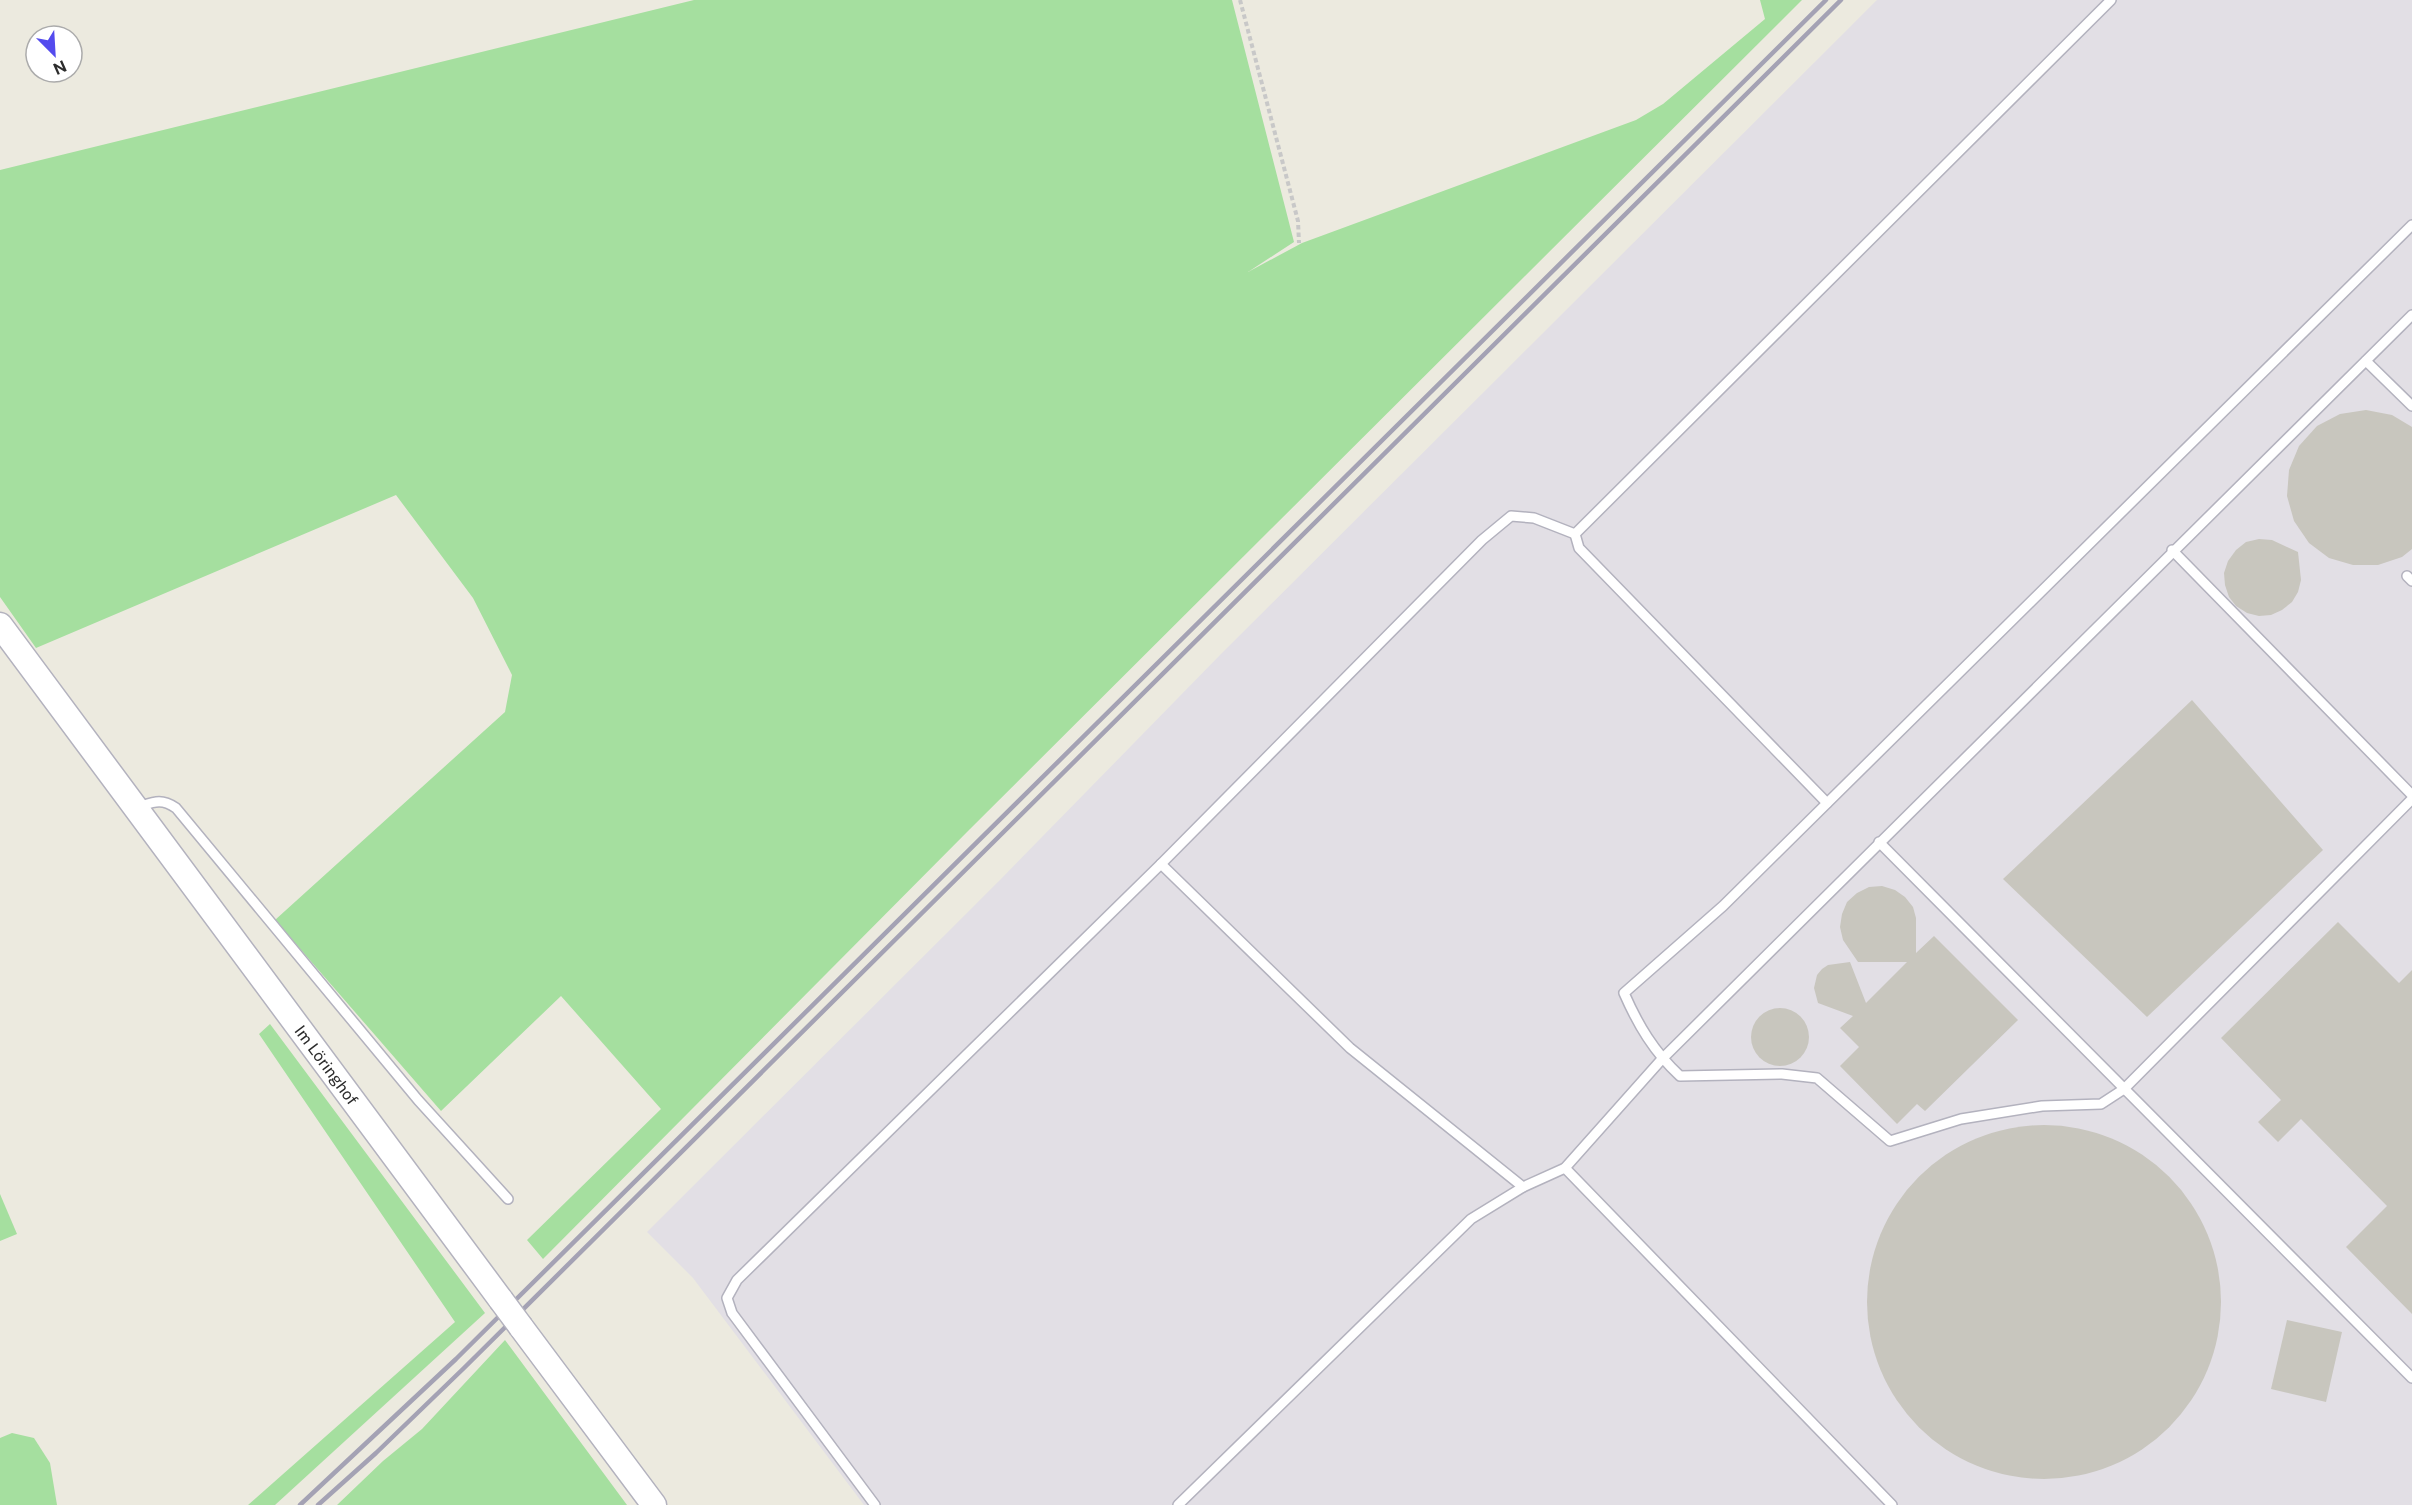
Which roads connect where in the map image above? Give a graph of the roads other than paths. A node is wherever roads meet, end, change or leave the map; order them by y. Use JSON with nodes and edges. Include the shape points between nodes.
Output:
{"nodes":[{"id":1,"x":2111,"y":0,"type":"edge"},
{"id":2,"x":2412,"y":225,"type":"edge"},
{"id":3,"x":2412,"y":315,"type":"edge"},
{"id":4,"x":2366,"y":361,"type":"junction"},
{"id":5,"x":2412,"y":406,"type":"edge"},
{"id":6,"x":1575,"y":534,"type":"junction"},
{"id":7,"x":2172,"y":550,"type":"junction"},
{"id":8,"x":0,"y":625,"type":"edge"},
{"id":9,"x":2412,"y":797,"type":"edge"},
{"id":10,"x":1827,"y":803,"type":"junction"},
{"id":11,"x":136,"y":808,"type":"junction"},
{"id":12,"x":1879,"y":842,"type":"junction"},
{"id":13,"x":1161,"y":864,"type":"junction"},
{"id":14,"x":1662,"y":1059,"type":"junction"},
{"id":15,"x":2124,"y":1089,"type":"junction"},
{"id":16,"x":1565,"y":1168,"type":"junction"},
{"id":17,"x":1523,"y":1187,"type":"junction"},
{"id":18,"x":508,"y":1199,"type":"dead end"},
{"id":19,"x":2412,"y":1378,"type":"edge"},
{"id":20,"x":654,"y":1505,"type":"edge"},
{"id":21,"x":874,"y":1505,"type":"edge"},
{"id":22,"x":1178,"y":1505,"type":"edge"},
{"id":23,"x":1892,"y":1505,"type":"edge"}],
"edges":[{"from":1,"to":6,"type":"lane"},
{"from":2,"to":10,"type":"lane"},
{"from":3,"to":4,"type":"lane"},
{"from":4,"to":5,"type":"lane"},
{"from":4,"to":7,"type":"lane"},
{"from":6,"to":10,"type":"lane","via":[[1579,548]]},
{"from":6,"to":13,"type":"lane","via":[[1534,518],[1511,516],[1482,540]]},
{"from":7,"to":9,"type":"lane"},
{"from":7,"to":12,"type":"lane"},
{"from":8,"to":11,"type":"street","name":"Im Löringhof"},
{"from":9,"to":15,"type":"lane"},
{"from":10,"to":14,"type":"lane","via":[[1723,906],[1624,993],[1636,1022]]},
{"from":11,"to":18,"type":"lane","via":[[154,802],[166,802],[176,808],[418,1100]]},
{"from":11,"to":20,"type":"street","name":"Im Löringhof","bridge":true},
{"from":12,"to":14,"type":"lane"},
{"from":12,"to":15,"type":"lane"},
{"from":13,"to":17,"type":"lane","via":[[1350,1048]]},
{"from":13,"to":21,"type":"lane","via":[[737,1280],[727,1298],[732,1313]]},
{"from":14,"to":15,"type":"lane","via":[[1680,1076],[1782,1074],[1817,1078],[1890,1141],[1961,1119],[2042,1106],[2101,1104]]},
{"from":14,"to":16,"type":"lane"},
{"from":15,"to":19,"type":"lane"},
{"from":16,"to":17,"type":"lane"},
{"from":16,"to":23,"type":"lane"},
{"from":17,"to":22,"type":"lane","via":[[1471,1219]]}]}
